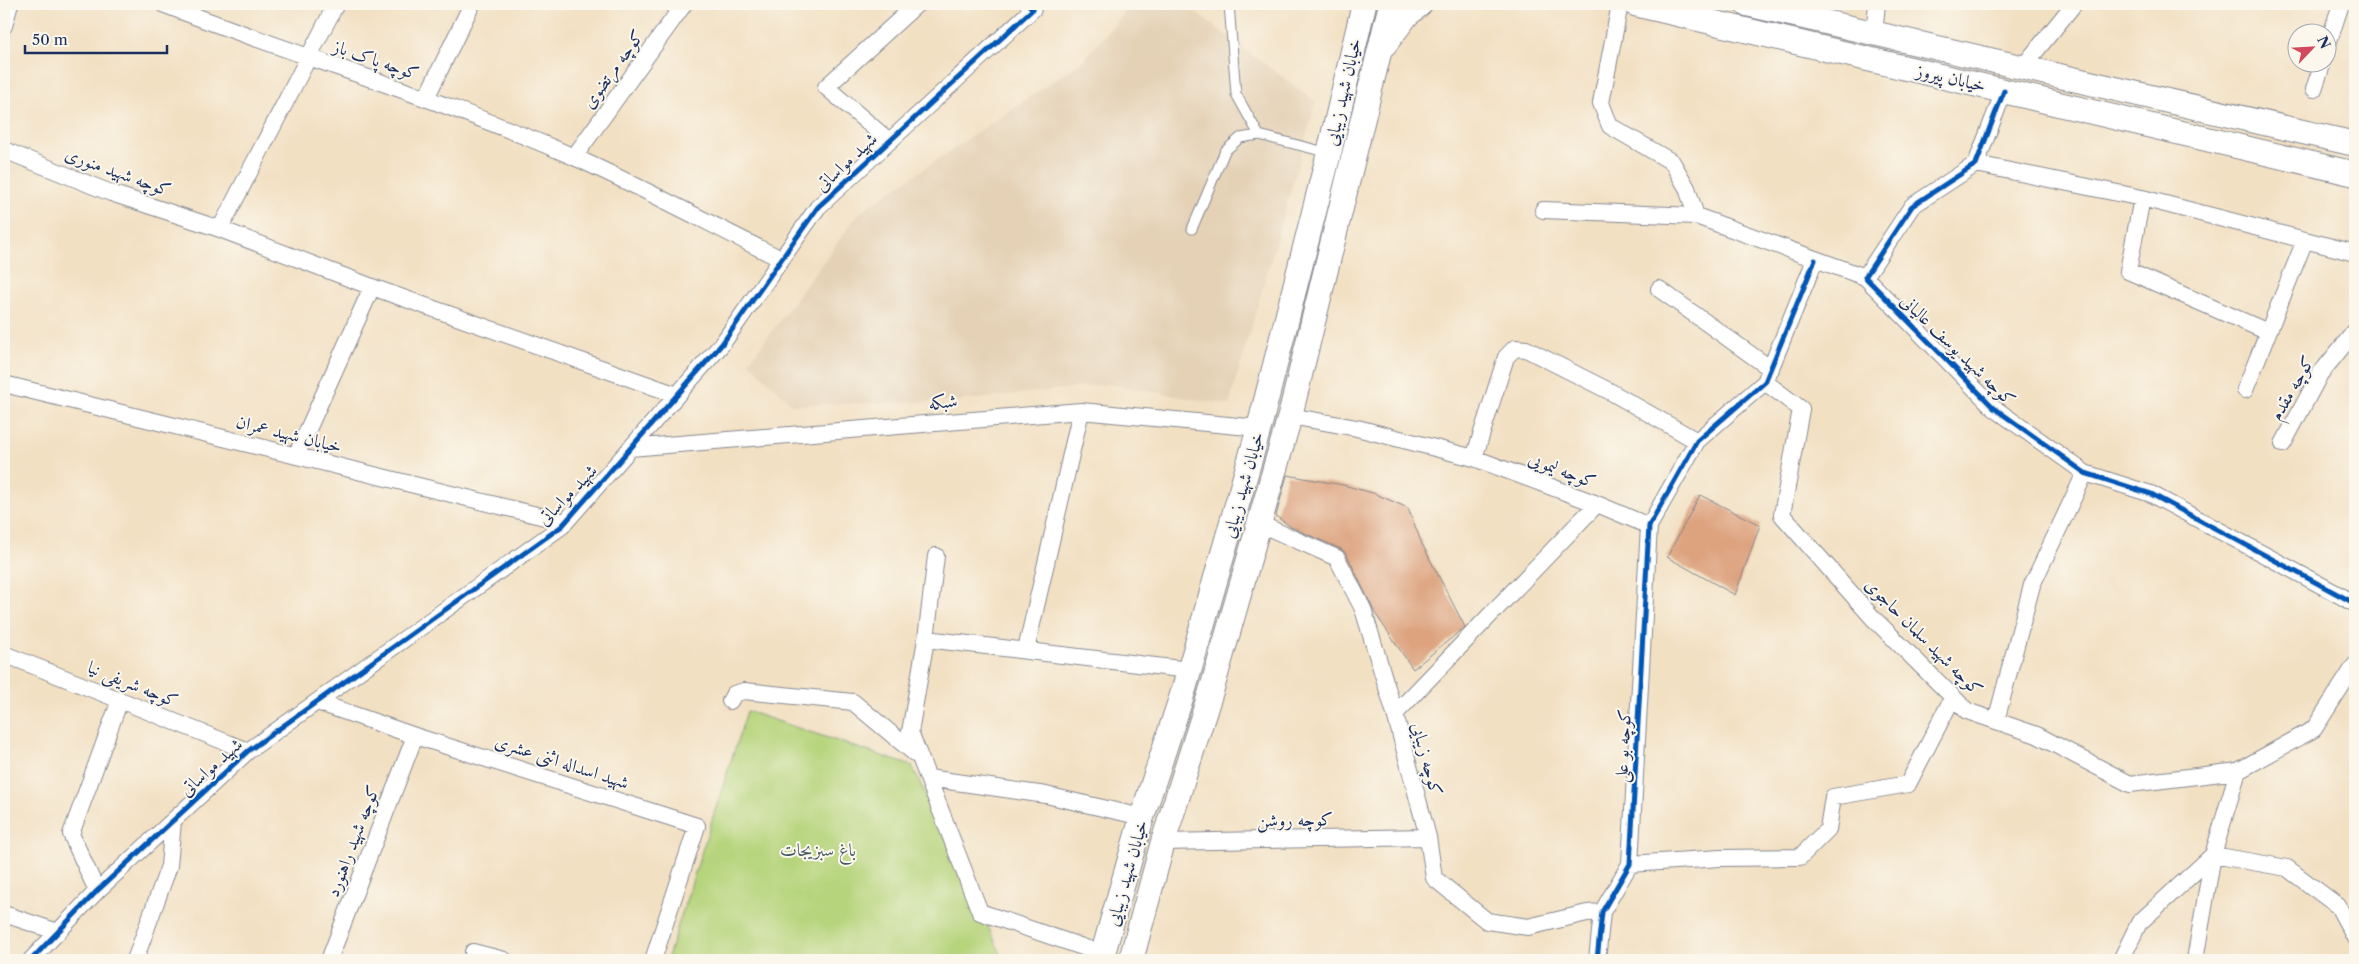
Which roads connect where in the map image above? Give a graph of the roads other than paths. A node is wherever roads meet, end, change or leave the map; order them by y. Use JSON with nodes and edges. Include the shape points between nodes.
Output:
{"nodes":[{"id":1,"x":10,"y":4,"type":"edge"},
{"id":2,"x":164,"y":4,"type":"edge"},
{"id":3,"x":336,"y":4,"type":"edge"},
{"id":4,"x":472,"y":4,"type":"edge"},
{"id":5,"x":684,"y":4,"type":"edge"},
{"id":6,"x":917,"y":4,"type":"edge"},
{"id":7,"x":1028,"y":4,"type":"edge"},
{"id":8,"x":1230,"y":4,"type":"edge"},
{"id":9,"x":1347,"y":4,"type":"edge"},
{"id":10,"x":1364,"y":4,"type":"edge"},
{"id":11,"x":1391,"y":4,"type":"edge"},
{"id":12,"x":1420,"y":4,"type":"edge"},
{"id":13,"x":1620,"y":4,"type":"edge"},
{"id":14,"x":1635,"y":4,"type":"edge"},
{"id":15,"x":1747,"y":4,"type":"edge"},
{"id":16,"x":1877,"y":4,"type":"edge"},
{"id":17,"x":2074,"y":4,"type":"edge"},
{"id":18,"x":2341,"y":4,"type":"edge"},
{"id":19,"x":2335,"y":22,"type":"edge"},
{"id":20,"x":4,"y":26,"type":"edge"},
{"id":21,"x":1357,"y":32,"type":"junction"},
{"id":22,"x":1874,"y":34,"type":"junction"},
{"id":23,"x":1378,"y":56,"type":"junction"},
{"id":24,"x":309,"y":58,"type":"junction"},
{"id":25,"x":2022,"y":68,"type":"junction"},
{"id":26,"x":2320,"y":72,"type":"edge"},
{"id":27,"x":2314,"y":89,"type":"dead end"},
{"id":28,"x":2004,"y":91,"type":"junction"},
{"id":29,"x":426,"y":98,"type":"junction"},
{"id":30,"x":1259,"y":135,"type":"junction"},
{"id":31,"x":889,"y":140,"type":"junction"},
{"id":32,"x":2355,"y":144,"type":"edge"},
{"id":33,"x":4,"y":150,"type":"edge"},
{"id":34,"x":1329,"y":153,"type":"junction"},
{"id":35,"x":574,"y":157,"type":"junction"},
{"id":36,"x":1976,"y":164,"type":"junction"},
{"id":37,"x":2355,"y":174,"type":"edge"},
{"id":38,"x":2142,"y":198,"type":"junction"},
{"id":39,"x":1543,"y":210,"type":"dead end"},
{"id":40,"x":1696,"y":216,"type":"junction"},
{"id":41,"x":220,"y":229,"type":"junction"},
{"id":42,"x":1192,"y":229,"type":"dead end"},
{"id":43,"x":2306,"y":240,"type":"junction"},
{"id":44,"x":2355,"y":253,"type":"edge"},
{"id":45,"x":781,"y":260,"type":"junction"},
{"id":46,"x":1815,"y":260,"type":"junction"},
{"id":47,"x":1865,"y":277,"type":"junction"},
{"id":48,"x":372,"y":287,"type":"junction"},
{"id":49,"x":1659,"y":289,"type":"dead end"},
{"id":50,"x":2355,"y":331,"type":"edge"},
{"id":51,"x":2268,"y":332,"type":"junction"},
{"id":52,"x":1768,"y":375,"type":"junction"},
{"id":53,"x":4,"y":384,"type":"edge"},
{"id":54,"x":2245,"y":390,"type":"dead end"},
{"id":55,"x":676,"y":395,"type":"junction"},
{"id":56,"x":1082,"y":411,"type":"junction"},
{"id":57,"x":1290,"y":416,"type":"junction"},
{"id":58,"x":1259,"y":428,"type":"junction"},
{"id":59,"x":1696,"y":440,"type":"junction"},
{"id":60,"x":2283,"y":444,"type":"dead end"},
{"id":61,"x":630,"y":448,"type":"junction"},
{"id":62,"x":296,"y":456,"type":"junction"},
{"id":63,"x":1474,"y":458,"type":"junction"},
{"id":64,"x":2085,"y":473,"type":"junction"},
{"id":65,"x":1597,"y":504,"type":"junction"},
{"id":66,"x":565,"y":522,"type":"junction"},
{"id":67,"x":1260,"y":524,"type":"junction"},
{"id":68,"x":1649,"y":526,"type":"junction"},
{"id":69,"x":936,"y":556,"type":"dead end"},
{"id":70,"x":2355,"y":603,"type":"edge"},
{"id":71,"x":926,"y":639,"type":"junction"},
{"id":72,"x":1026,"y":650,"type":"junction"},
{"id":73,"x":4,"y":654,"type":"edge"},
{"id":74,"x":2355,"y":665,"type":"edge"},
{"id":75,"x":1190,"y":670,"type":"junction"},
{"id":76,"x":1953,"y":697,"type":"junction"},
{"id":77,"x":120,"y":700,"type":"junction"},
{"id":78,"x":730,"y":701,"type":"dead end"},
{"id":79,"x":317,"y":702,"type":"junction"},
{"id":80,"x":1395,"y":714,"type":"junction"},
{"id":81,"x":1996,"y":721,"type":"junction"},
{"id":82,"x":415,"y":736,"type":"junction"},
{"id":83,"x":248,"y":751,"type":"junction"},
{"id":84,"x":918,"y":756,"type":"junction"},
{"id":85,"x":2238,"y":771,"type":"junction"},
{"id":86,"x":928,"y":778,"type":"junction"},
{"id":87,"x":1142,"y":817,"type":"junction"},
{"id":88,"x":173,"y":821,"type":"junction"},
{"id":89,"x":1428,"y":837,"type":"junction"},
{"id":90,"x":1163,"y":842,"type":"junction"},
{"id":91,"x":2213,"y":855,"type":"junction"},
{"id":92,"x":1630,"y":864,"type":"junction"},
{"id":93,"x":97,"y":891,"type":"junction"},
{"id":94,"x":1602,"y":912,"type":"junction"},
{"id":95,"x":4,"y":914,"type":"edge"},
{"id":96,"x":58,"y":932,"type":"junction"},
{"id":97,"x":2355,"y":938,"type":"edge"},
{"id":98,"x":473,"y":952,"type":"dead end"},
{"id":99,"x":1102,"y":957,"type":"edge"},
{"id":100,"x":31,"y":960,"type":"edge"},
{"id":101,"x":135,"y":960,"type":"edge"},
{"id":102,"x":330,"y":960,"type":"edge"},
{"id":103,"x":504,"y":960,"type":"edge"},
{"id":104,"x":653,"y":960,"type":"edge"},
{"id":105,"x":1131,"y":960,"type":"edge"},
{"id":106,"x":1597,"y":960,"type":"edge"},
{"id":107,"x":2120,"y":960,"type":"edge"},
{"id":108,"x":2195,"y":960,"type":"edge"}],
"edges":[{"from":1,"to":20,"type":"street"},
{"from":2,"to":24,"type":"street","name":"کوچه پاک باز"},
{"from":3,"to":24,"type":"street"},
{"from":4,"to":29,"type":"street"},
{"from":5,"to":35,"type":"street","name":"کوچه مرتضوی"},
{"from":6,"to":31,"type":"street","via":[[826,87]]},
{"from":7,"to":31,"type":"street","name":"شهید مواساتی","via":[[1033,9]]},
{"from":8,"to":30,"type":"lane","via":[[1236,94]]},
{"from":9,"to":21,"type":"main road"},
{"from":10,"to":21,"type":"main road","name":"خیابان شهید زیبایی"},
{"from":11,"to":23,"type":"main road","name":"خیابان شهید زیبایی"},
{"from":12,"to":23,"type":"main road","via":[[1393,32]]},
{"from":13,"to":40,"type":"street","via":[[1601,103],[1610,126],[1672,162],[1687,188]]},
{"from":14,"to":28,"type":"main road","name":"خیابان پیروز"},
{"from":15,"to":22,"type":"main road","name":"خیابان پیروز"},
{"from":16,"to":22,"type":"street"},
{"from":17,"to":25,"type":"street"},
{"from":18,"to":19,"type":"street"},
{"from":21,"to":34,"type":"main road","name":"خیابان شهید زیبایی"},
{"from":22,"to":25,"type":"main road","name":"خیابان پیروز"},
{"from":23,"to":57,"type":"main road","name":"خیابان شهید زیبایی"},
{"from":24,"to":29,"type":"street","name":"کوچه پاک باز"},
{"from":24,"to":41,"type":"street"},
{"from":25,"to":32,"type":"main road","name":"خیابان پیروز"},
{"from":26,"to":27,"type":"street"},
{"from":28,"to":36,"type":"street"},
{"from":28,"to":37,"type":"main road","name":"خیابان پیروز"},
{"from":29,"to":35,"type":"street","name":"کوچه پاک باز"},
{"from":30,"to":34,"type":"lane"},
{"from":30,"to":42,"type":"lane","via":[[1240,138],[1224,151]]},
{"from":31,"to":45,"type":"street","name":"شهید مواساتی","via":[[818,206]]},
{"from":33,"to":41,"type":"street","name":"کوچه شهید منوری","via":[[111,193]]},
{"from":34,"to":58,"type":"main road","name":"خیابان شهید زیبایی"},
{"from":35,"to":45,"type":"street","name":"کوچه پاک باز"},
{"from":36,"to":38,"type":"street"},
{"from":36,"to":47,"type":"street","via":[[1912,206]]},
{"from":38,"to":43,"type":"street"},
{"from":38,"to":51,"type":"street","via":[[2128,271]]},
{"from":39,"to":40,"type":"street"},
{"from":40,"to":46,"type":"street"},
{"from":41,"to":48,"type":"street","name":"کوچه شهید منوری"},
{"from":43,"to":44,"type":"street"},
{"from":43,"to":51,"type":"street"},
{"from":45,"to":55,"type":"street","name":"شهید مواساتی","via":[[722,344]]},
{"from":46,"to":47,"type":"street"},
{"from":46,"to":52,"type":"street"},
{"from":47,"to":64,"type":"street","name":"کوچه شهید یوسف عالیانی","via":[[1994,408]]},
{"from":48,"to":55,"type":"street","name":"کوچه شهید منوری"},
{"from":48,"to":62,"type":"street"},
{"from":49,"to":52,"type":"street"},
{"from":50,"to":60,"type":"street","name":"کوچه مقدم","via":[[2320,374]]},
{"from":51,"to":54,"type":"street"},
{"from":52,"to":59,"type":"street"},
{"from":52,"to":76,"type":"street","name":"کوچه شهید سلمان حاجوی","via":[[1801,409],[1782,515],[1872,617]]},
{"from":53,"to":62,"type":"street","name":"خیابان شهید عمران"},
{"from":55,"to":61,"type":"street","name":"شهید مواساتی"},
{"from":56,"to":58,"type":"street","name":"شبکه"},
{"from":56,"to":61,"type":"street","name":"شبکه"},
{"from":56,"to":72,"type":"street"},
{"from":57,"to":63,"type":"street","name":"کوچه لیمویی","via":[[1356,428]]},
{"from":57,"to":67,"type":"main road","name":"خیابان شهید زیبایی"},
{"from":58,"to":75,"type":"main road","name":"خیابان شهید زیبایی"},
{"from":59,"to":63,"type":"street","via":[[1526,349],[1515,348],[1506,357]]},
{"from":59,"to":68,"type":"street"},
{"from":61,"to":66,"type":"street","name":"شهید مواساتی"},
{"from":62,"to":66,"type":"street","name":"خیابان شهید عمران"},
{"from":63,"to":65,"type":"street","name":"کوچه لیمویی"},
{"from":64,"to":70,"type":"street","name":"کوچه شهید یوسف عالیانی","via":[[2151,494]]},
{"from":64,"to":81,"type":"street","via":[[2032,585]]},
{"from":65,"to":68,"type":"street"},
{"from":65,"to":80,"type":"street","name":"کوچه لیمویی"},
{"from":66,"to":79,"type":"street","name":"شهید مواساتی"},
{"from":67,"to":80,"type":"street","name":"کوچه زیبایی","via":[[1337,558],[1363,609]]},
{"from":67,"to":90,"type":"main road","name":"خیابان شهید زیبایی"},
{"from":68,"to":92,"type":"street","name":"کوچه بو علی"},
{"from":69,"to":71,"type":"street"},
{"from":71,"to":72,"type":"street"},
{"from":71,"to":84,"type":"street","via":[[910,732]]},
{"from":72,"to":75,"type":"street"},
{"from":73,"to":77,"type":"street","name":"کوچه شریفی نیا"},
{"from":74,"to":85,"type":"street","via":[[2314,729]]},
{"from":75,"to":87,"type":"main road","name":"خیابان شهید زیبایی"},
{"from":76,"to":81,"type":"street","name":"کوچه شهید سلمان حاجوی","via":[[1967,711]]},
{"from":76,"to":92,"type":"street","via":[[1908,784],[1833,797],[1828,829],[1800,857]]},
{"from":77,"to":83,"type":"street","name":"کوچه شریفی نیا"},
{"from":77,"to":93,"type":"street","via":[[71,834]]},
{"from":78,"to":84,"type":"street","via":[[734,694],[744,691],[853,702]]},
{"from":79,"to":82,"type":"street","name":"شهید اسداله اثنی عشری"},
{"from":79,"to":83,"type":"street","name":"شهید مواساتی"},
{"from":80,"to":89,"type":"street","name":"کوچه زیبایی"},
{"from":81,"to":85,"type":"street","name":"کوچه شهید سلمان حاجوی","via":[[2036,735],[2130,784]]},
{"from":82,"to":102,"type":"street","name":"کوچه شهید راهنورد"},
{"from":82,"to":104,"type":"street","name":"شهید اسداله اثنی عشری","via":[[697,826]]},
{"from":83,"to":88,"type":"street","name":"شهید مواساتی"},
{"from":84,"to":86,"type":"street"},
{"from":85,"to":91,"type":"street"},
{"from":86,"to":87,"type":"street","via":[[1046,795]]},
{"from":86,"to":99,"type":"street","via":[[980,912]]},
{"from":87,"to":99,"type":"main road","name":"خیابان شهید زیبایی"},
{"from":88,"to":93,"type":"street","name":"شهید مواساتی"},
{"from":88,"to":101,"type":"street","via":[[169,866]]},
{"from":89,"to":90,"type":"street","name":"کوچه روشن"},
{"from":89,"to":94,"type":"street","name":"کوچه زیبایی","via":[[1434,878],[1487,921],[1528,927]]},
{"from":90,"to":105,"type":"main road","name":"خیابان شهید زیبایی"},
{"from":91,"to":97,"type":"street","via":[[2287,868],[2338,906]]},
{"from":91,"to":107,"type":"street","via":[[2139,923]]},
{"from":91,"to":108,"type":"street"},
{"from":92,"to":94,"type":"street","name":"کوچه بو علی"},
{"from":93,"to":96,"type":"street","name":"شهید مواساتی"},
{"from":94,"to":106,"type":"street","name":"کوچه بو علی"},
{"from":95,"to":96,"type":"street"},
{"from":96,"to":100,"type":"street","name":"شهید مواساتی"},
{"from":98,"to":103,"type":"street"}]}
